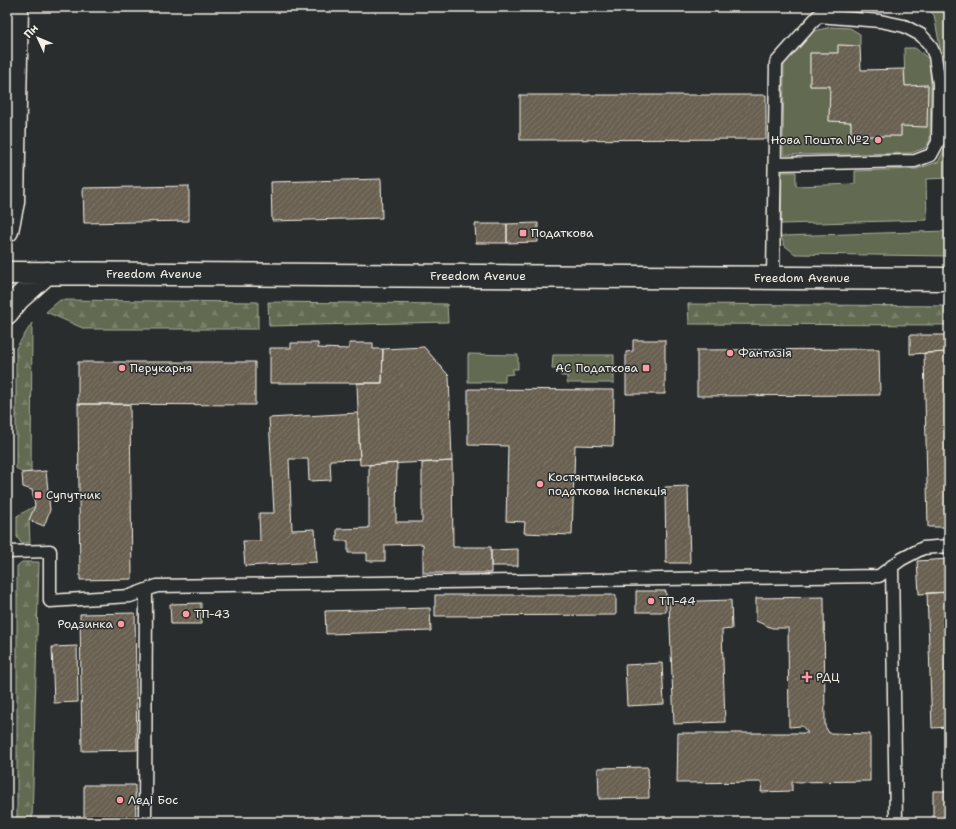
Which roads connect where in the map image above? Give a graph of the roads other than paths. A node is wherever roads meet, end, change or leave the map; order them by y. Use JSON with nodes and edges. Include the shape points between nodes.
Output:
{"nodes":[{"id":1,"x":828,"y":7,"type":"edge"},
{"id":2,"x":818,"y":16,"type":"junction"},
{"id":3,"x":13,"y":17,"type":"edge"},
{"id":4,"x":775,"y":164,"type":"junction"},
{"id":5,"x":7,"y":231,"type":"edge"},
{"id":6,"x":7,"y":273,"type":"edge"},
{"id":7,"x":47,"y":273,"type":"junction"},
{"id":8,"x":773,"y":278,"type":"junction"},
{"id":9,"x":949,"y":279,"type":"edge"},
{"id":10,"x":7,"y":313,"type":"edge"},
{"id":11,"x":949,"y":546,"type":"edge"},
{"id":12,"x":7,"y":552,"type":"edge"},
{"id":13,"x":892,"y":566,"type":"junction"},
{"id":14,"x":146,"y":590,"type":"junction"},
{"id":15,"x":145,"y":822,"type":"edge"},
{"id":16,"x":896,"y":822,"type":"edge"}],
"edges":[{"from":1,"to":2,"type":"lane"},
{"from":2,"to":4,"type":"lane","via":[[776,63]]},
{"from":2,"to":4,"type":"lane","via":[[880,21],[904,26],[921,35],[935,56],[939,84],[938,142],[931,154],[914,161]]},
{"from":3,"to":5,"type":"street","via":[[13,202]]},
{"from":4,"to":8,"type":"lane"},
{"from":6,"to":7,"type":"street","name":"Freedom Avenue"},
{"from":7,"to":8,"type":"street","name":"Freedom Avenue"},
{"from":7,"to":10,"type":"street","via":[[18,299]]},
{"from":8,"to":9,"type":"street","name":"Freedom Avenue"},
{"from":11,"to":13,"type":"lane","via":[[923,548]]},
{"from":12,"to":14,"type":"lane","via":[[50,551],[50,601],[130,596]]},
{"from":13,"to":14,"type":"lane","via":[[879,576],[157,586]]},
{"from":13,"to":16,"type":"lane"},
{"from":14,"to":15,"type":"lane"}]}
